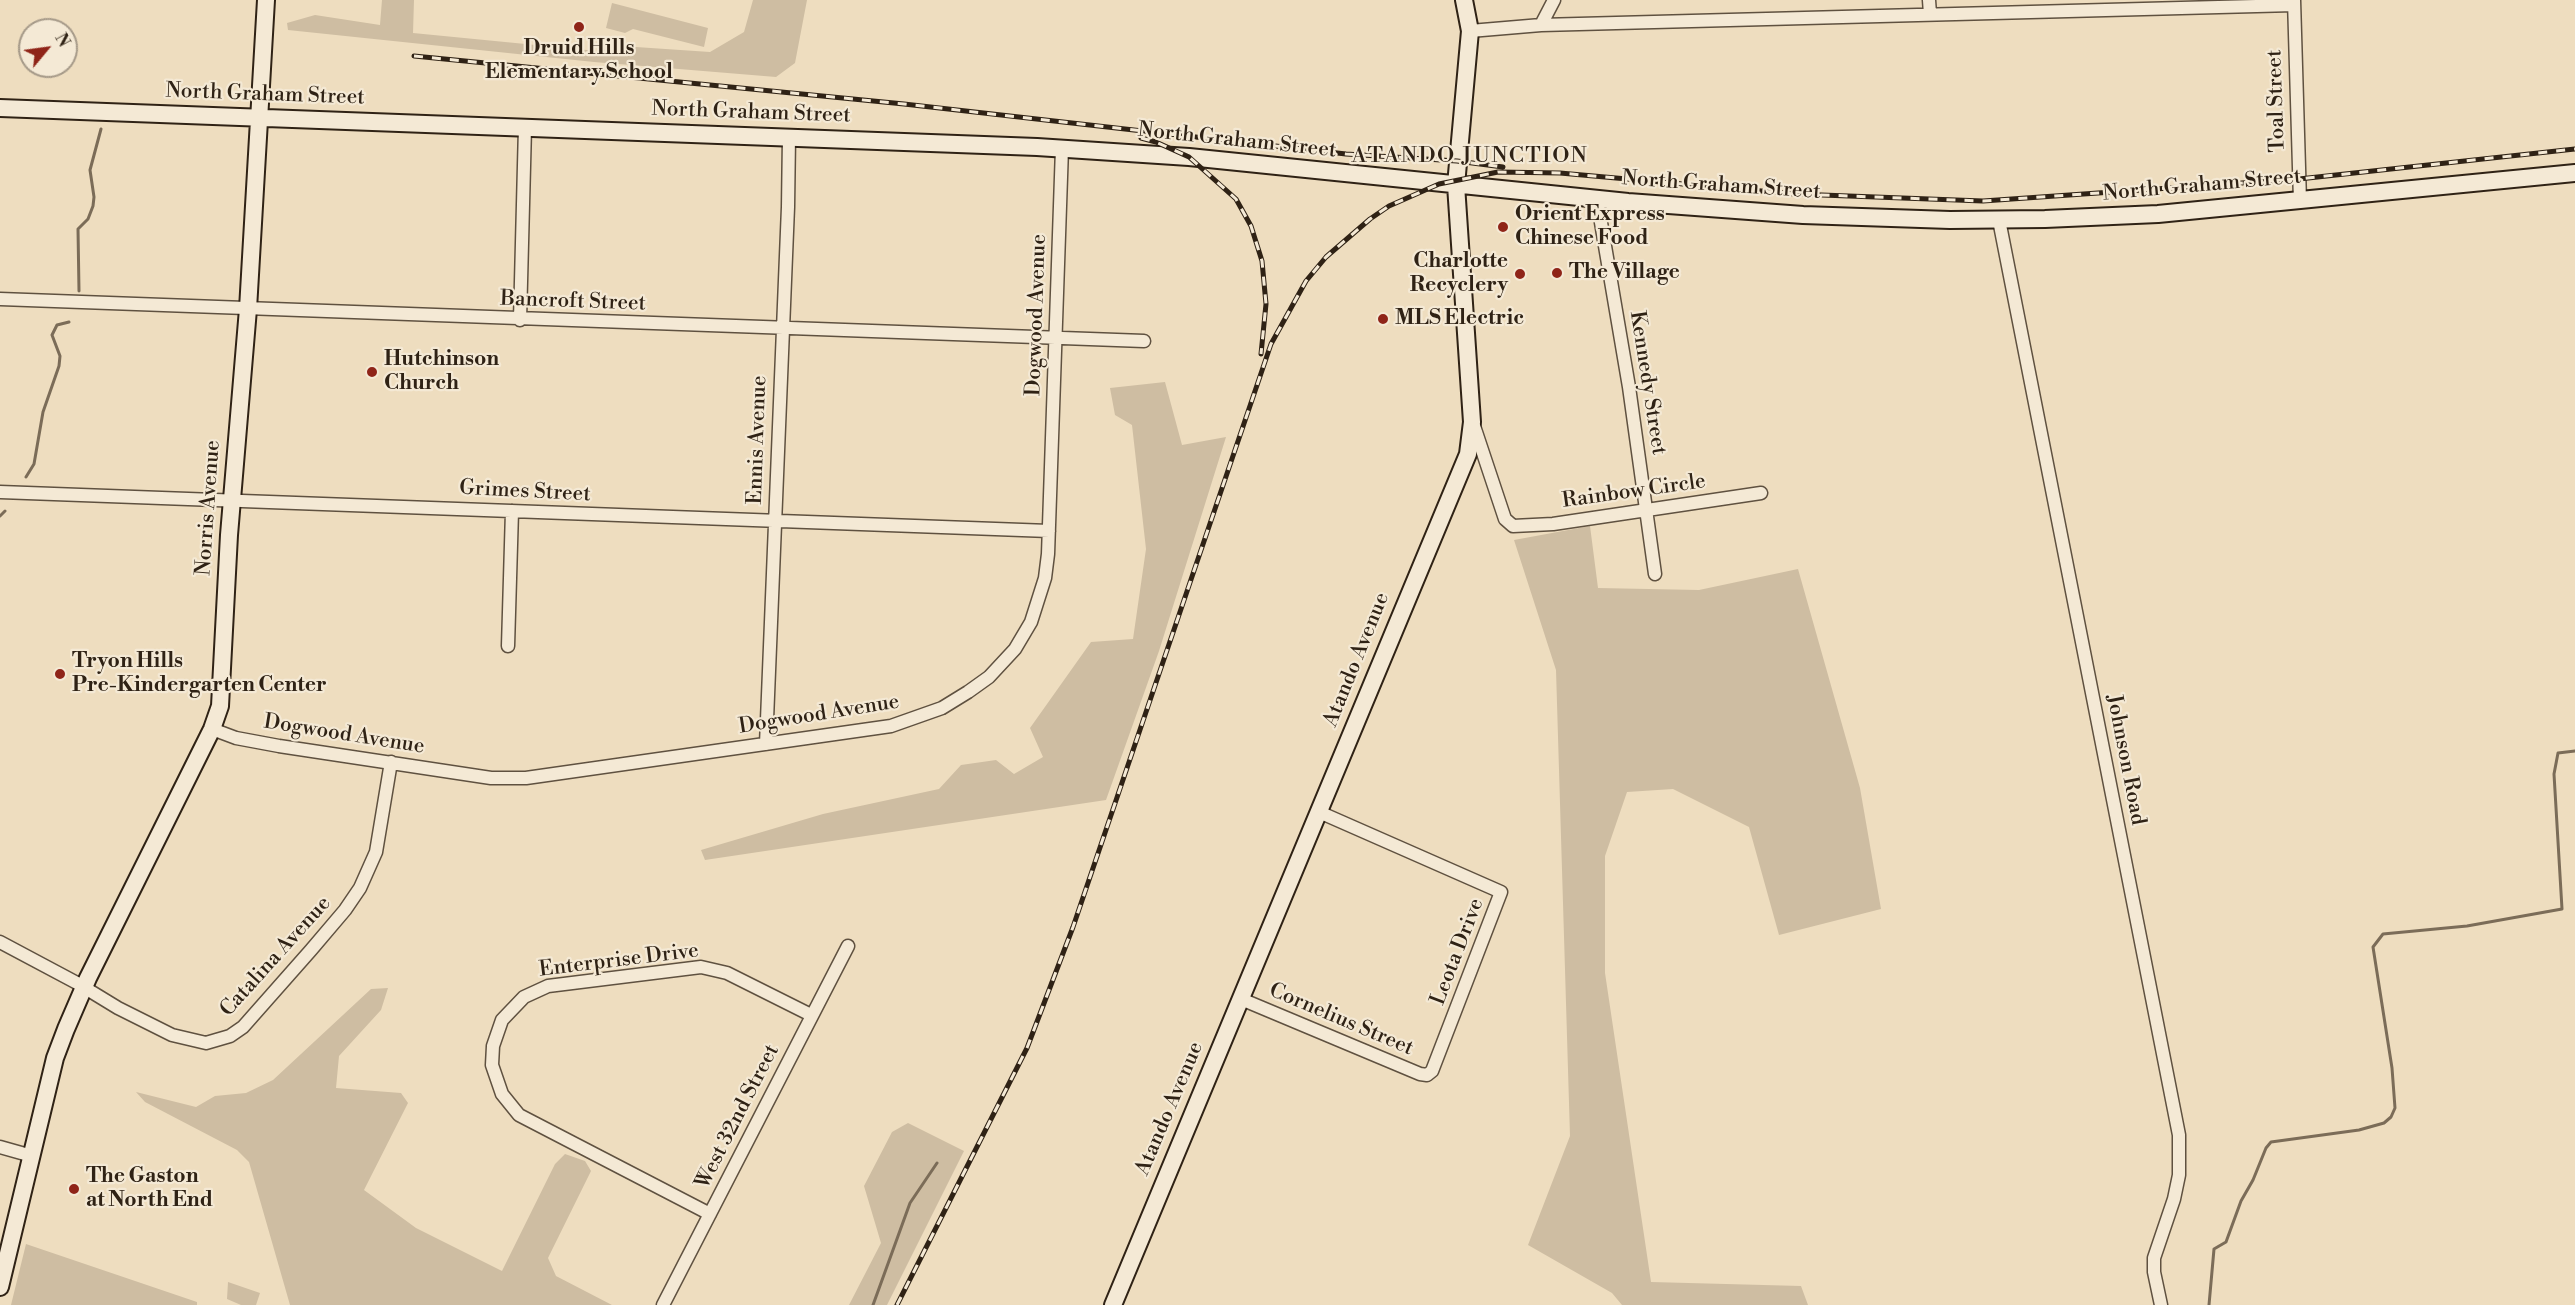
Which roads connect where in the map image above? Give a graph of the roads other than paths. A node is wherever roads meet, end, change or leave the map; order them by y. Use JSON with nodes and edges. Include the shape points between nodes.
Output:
{"nodes":[{"id":1,"x":266,"y":0,"type":"edge"},
{"id":2,"x":1464,"y":0,"type":"edge"},
{"id":3,"x":1554,"y":0,"type":"edge"},
{"id":4,"x":1929,"y":0,"type":"edge"},
{"id":5,"x":2294,"y":2,"type":"edge"},
{"id":6,"x":1929,"y":14,"type":"junction"},
{"id":7,"x":1541,"y":25,"type":"junction"},
{"id":8,"x":1470,"y":31,"type":"junction"},
{"id":9,"x":0,"y":108,"type":"edge"},
{"id":10,"x":260,"y":117,"type":"junction"},
{"id":11,"x":525,"y":127,"type":"junction"},
{"id":12,"x":789,"y":137,"type":"junction"},
{"id":13,"x":1062,"y":148,"type":"junction"},
{"id":14,"x":2575,"y":173,"type":"edge"},
{"id":15,"x":1456,"y":185,"type":"junction"},
{"id":16,"x":1598,"y":199,"type":"junction"},
{"id":17,"x":2300,"y":201,"type":"junction"},
{"id":18,"x":1999,"y":220,"type":"junction"},
{"id":19,"x":0,"y":299,"type":"edge"},
{"id":20,"x":248,"y":309,"type":"junction"},
{"id":21,"x":520,"y":320,"type":"junction"},
{"id":22,"x":782,"y":329,"type":"junction"},
{"id":23,"x":1056,"y":338,"type":"junction"},
{"id":24,"x":1144,"y":341,"type":"dead end"},
{"id":25,"x":1472,"y":422,"type":"junction"},
{"id":26,"x":0,"y":492,"type":"edge"},
{"id":27,"x":1761,"y":493,"type":"dead end"},
{"id":28,"x":231,"y":501,"type":"junction"},
{"id":29,"x":1646,"y":510,"type":"junction"},
{"id":30,"x":512,"y":511,"type":"junction"},
{"id":31,"x":774,"y":521,"type":"junction"},
{"id":32,"x":1049,"y":531,"type":"junction"},
{"id":33,"x":1656,"y":574,"type":"dead end"},
{"id":34,"x":508,"y":646,"type":"dead end"},
{"id":35,"x":212,"y":729,"type":"junction"},
{"id":36,"x":766,"y":744,"type":"junction"},
{"id":37,"x":391,"y":762,"type":"junction"},
{"id":38,"x":1319,"y":812,"type":"junction"},
{"id":39,"x":0,"y":942,"type":"edge"},
{"id":40,"x":848,"y":946,"type":"dead end"},
{"id":41,"x":84,"y":988,"type":"junction"},
{"id":42,"x":1241,"y":999,"type":"junction"},
{"id":43,"x":811,"y":1015,"type":"junction"},
{"id":44,"x":1427,"y":1075,"type":"joint"},
{"id":45,"x":0,"y":1147,"type":"edge"},
{"id":46,"x":32,"y":1156,"type":"junction"},
{"id":47,"x":710,"y":1214,"type":"junction"},
{"id":48,"x":0,"y":1287,"type":"edge"},
{"id":49,"x":663,"y":1305,"type":"edge"},
{"id":50,"x":1113,"y":1305,"type":"edge"},
{"id":51,"x":2161,"y":1305,"type":"edge"}],
"edges":[{"from":1,"to":10,"type":"main road","name":"Norris Avenue"},
{"from":2,"to":8,"type":"main road","name":"Atando Avenue"},
{"from":3,"to":7,"type":"street"},
{"from":4,"to":6,"type":"street"},
{"from":5,"to":6,"type":"street"},
{"from":5,"to":17,"type":"street","name":"Toal Street"},
{"from":6,"to":7,"type":"street"},
{"from":7,"to":8,"type":"street"},
{"from":8,"to":15,"type":"main road","name":"Atando Avenue"},
{"from":9,"to":10,"type":"main road","name":"North Graham Street"},
{"from":10,"to":11,"type":"main road","name":"North Graham Street"},
{"from":10,"to":20,"type":"main road","name":"Norris Avenue"},
{"from":11,"to":12,"type":"main road","name":"North Graham Street"},
{"from":11,"to":21,"type":"street"},
{"from":12,"to":13,"type":"main road","name":"North Graham Street"},
{"from":12,"to":22,"type":"street","name":"Ennis Avenue"},
{"from":13,"to":15,"type":"main road","name":"North Graham Street"},
{"from":13,"to":23,"type":"street","name":"Dogwood Avenue"},
{"from":14,"to":17,"type":"main road","name":"North Graham Street"},
{"from":15,"to":16,"type":"main road","name":"North Graham Street"},
{"from":15,"to":25,"type":"main road","name":"Atando Avenue"},
{"from":16,"to":18,"type":"main road","name":"North Graham Street","via":[[1803,215]]},
{"from":16,"to":29,"type":"street","name":"Kennedy Street"},
{"from":17,"to":18,"type":"main road","name":"North Graham Street","via":[[2158,214]]},
{"from":18,"to":51,"type":"street","name":"Johnson Road","via":[[2179,1135],[2179,1175],[2154,1258]]},
{"from":19,"to":20,"type":"street","name":"Bancroft Street"},
{"from":20,"to":21,"type":"street","name":"Bancroft Street"},
{"from":20,"to":28,"type":"main road","name":"Norris Avenue"},
{"from":21,"to":22,"type":"street","name":"Bancroft Street"},
{"from":22,"to":23,"type":"street","name":"Bancroft Street"},
{"from":22,"to":31,"type":"street","name":"Ennis Avenue"},
{"from":23,"to":24,"type":"street","name":"Bancroft Street"},
{"from":23,"to":32,"type":"street","name":"Dogwood Avenue"},
{"from":25,"to":29,"type":"street","name":"Rainbow Circle","via":[[1505,519],[1513,526]]},
{"from":25,"to":38,"type":"main road","name":"Atando Avenue","via":[[1463,465]]},
{"from":26,"to":28,"type":"street","name":"Grimes Street"},
{"from":27,"to":29,"type":"street","name":"Rainbow Circle"},
{"from":28,"to":30,"type":"street","name":"Grimes Street"},
{"from":28,"to":35,"type":"main road","name":"Norris Avenue","via":[[221,698]]},
{"from":29,"to":33,"type":"street","name":"Kennedy Street"},
{"from":30,"to":31,"type":"street","name":"Grimes Street"},
{"from":30,"to":34,"type":"street"},
{"from":31,"to":32,"type":"street","name":"Grimes Street"},
{"from":31,"to":36,"type":"street","name":"Ennis Avenue"},
{"from":32,"to":36,"type":"street","name":"Dogwood Avenue","via":[[1045,578],[1031,622],[1016,649],[989,677],[946,706],[916,718],[868,730]]},
{"from":35,"to":37,"type":"street","name":"Dogwood Avenue","via":[[236,738]]},
{"from":35,"to":41,"type":"main road","name":"Norris Avenue"},
{"from":36,"to":37,"type":"street","name":"Dogwood Avenue","via":[[526,778],[491,778]]},
{"from":37,"to":41,"type":"street","name":"Catalina Avenue","via":[[377,846],[360,888],[311,951],[236,1032],[206,1043],[187,1040],[144,1022]]},
{"from":38,"to":42,"type":"main road","name":"Atando Avenue"},
{"from":38,"to":44,"type":"street","name":"Leota Drive","via":[[1501,892]]},
{"from":39,"to":41,"type":"street","name":"Catalina Avenue"},
{"from":40,"to":43,"type":"street","name":"West 32nd Street"},
{"from":41,"to":46,"type":"main road","name":"Norris Avenue","via":[[55,1058]]},
{"from":42,"to":44,"type":"street","name":"Cornelius Street"},
{"from":42,"to":50,"type":"main road","name":"Atando Avenue"},
{"from":43,"to":47,"type":"street","name":"West 32nd Street"},
{"from":43,"to":47,"type":"street","name":"Enterprise Drive","via":[[727,973],[701,967],[548,986],[524,997],[502,1020],[493,1046],[492,1065],[502,1094],[519,1115]]},
{"from":45,"to":46,"type":"street"},
{"from":46,"to":48,"type":"main road","name":"Norris Avenue"},
{"from":47,"to":49,"type":"street","name":"West 32nd Street"}]}
